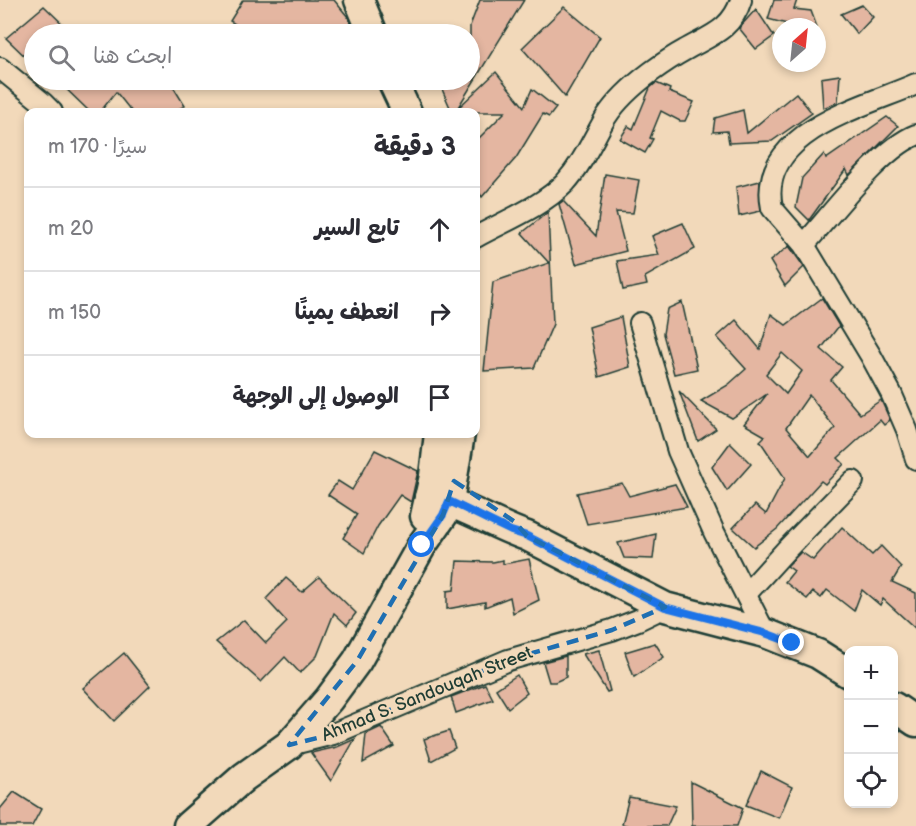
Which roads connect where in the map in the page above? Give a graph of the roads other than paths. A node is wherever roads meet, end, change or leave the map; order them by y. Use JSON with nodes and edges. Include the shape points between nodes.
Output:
{"nodes":[{"id":1,"x":359,"y":0,"type":"edge"},
{"id":2,"x":741,"y":0,"type":"edge"},
{"id":3,"x":369,"y":24,"type":"edge"},
{"id":4,"x":0,"y":68,"type":"edge"},
{"id":5,"x":916,"y":84,"type":"edge"},
{"id":6,"x":24,"y":88,"type":"edge"},
{"id":7,"x":27,"y":90,"type":"edge"},
{"id":8,"x":397,"y":90,"type":"edge"},
{"id":9,"x":48,"y":108,"type":"edge"},
{"id":10,"x":405,"y":108,"type":"edge"},
{"id":11,"x":916,"y":135,"type":"edge"},
{"id":12,"x":480,"y":235,"type":"edge"},
{"id":13,"x":804,"y":245,"type":"junction"},
{"id":14,"x":640,"y":323,"type":"dead end"},
{"id":15,"x":439,"y":438,"type":"edge"},
{"id":16,"x":459,"y":438,"type":"edge"},
{"id":17,"x":916,"y":459,"type":"edge"},
{"id":18,"x":853,"y":481,"type":"dead end"},
{"id":19,"x":442,"y":489,"type":"junction"},
{"id":20,"x":746,"y":594,"type":"junction"},
{"id":21,"x":665,"y":607,"type":"junction"},
{"id":22,"x":765,"y":633,"type":"junction"},
{"id":23,"x":844,"y":670,"type":"edge"},
{"id":24,"x":898,"y":710,"type":"edge"},
{"id":25,"x":916,"y":722,"type":"edge"},
{"id":26,"x":290,"y":745,"type":"junction"},
{"id":27,"x":188,"y":826,"type":"edge"}],
"edges":[{"from":1,"to":3,"type":"main road"},
{"from":2,"to":12,"type":"street","via":[[718,33],[652,71],[618,103],[565,183],[543,200]]},
{"from":4,"to":6,"type":"street"},
{"from":5,"to":13,"type":"street","via":[[825,123],[797,140],[781,157],[773,177],[772,208]]},
{"from":7,"to":9,"type":"street"},
{"from":8,"to":10,"type":"main road"},
{"from":11,"to":13,"type":"street","via":[[876,164]]},
{"from":13,"to":17,"type":"street","via":[[891,393]]},
{"from":14,"to":20,"type":"street","via":[[678,452]]},
{"from":15,"to":19,"type":"main road"},
{"from":16,"to":19,"type":"main road"},
{"from":18,"to":20,"type":"street"},
{"from":19,"to":21,"type":"main road","via":[[511,531]]},
{"from":19,"to":26,"type":"main road","via":[[423,524],[422,545],[357,661]]},
{"from":20,"to":22,"type":"street"},
{"from":21,"to":22,"type":"main road"},
{"from":21,"to":26,"type":"street","name":"Ahmad S. Sandouqah Street","via":[[612,630],[507,660],[333,734]]},
{"from":22,"to":23,"type":"main road","via":[[818,654]]},
{"from":24,"to":25,"type":"main road"},
{"from":26,"to":27,"type":"main road","via":[[244,777]]}]}
